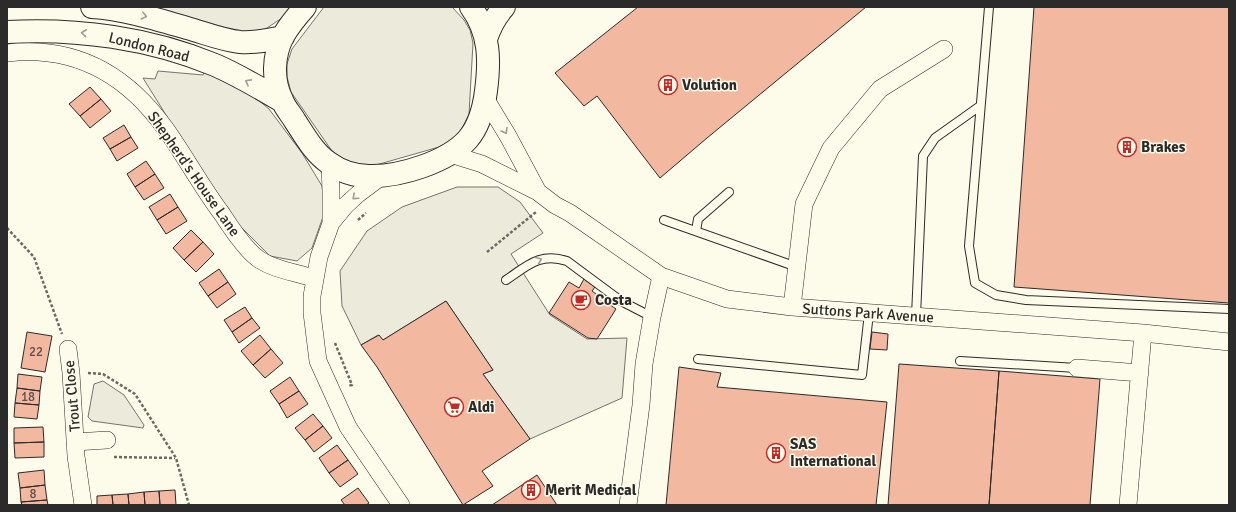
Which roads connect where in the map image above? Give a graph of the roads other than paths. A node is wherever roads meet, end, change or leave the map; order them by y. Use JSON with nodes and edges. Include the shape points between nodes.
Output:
{"nodes":[{"id":1,"x":92,"y":7,"type":"edge"},
{"id":2,"x":305,"y":7,"type":"edge"},
{"id":3,"x":471,"y":7,"type":"edge"},
{"id":4,"x":504,"y":7,"type":"edge"},
{"id":5,"x":989,"y":7,"type":"edge"},
{"id":6,"x":7,"y":32,"type":"edge"},
{"id":7,"x":283,"y":37,"type":"junction"},
{"id":8,"x":486,"y":39,"type":"junction"},
{"id":9,"x":944,"y":49,"type":"dead end"},
{"id":10,"x":7,"y":53,"type":"edge"},
{"id":11,"x":485,"y":98,"type":"junction"},
{"id":12,"x":282,"y":101,"type":"junction"},
{"id":13,"x":980,"y":106,"type":"junction"},
{"id":14,"x":450,"y":154,"type":"junction"},
{"id":15,"x":330,"y":164,"type":"junction"},
{"id":16,"x":382,"y":176,"type":"junction"},
{"id":17,"x":538,"y":192,"type":"junction"},
{"id":18,"x":729,"y":192,"type":"dead end"},
{"id":19,"x":664,"y":220,"type":"dead end"},
{"id":20,"x":330,"y":223,"type":"junction"},
{"id":21,"x":696,"y":231,"type":"junction"},
{"id":22,"x":797,"y":267,"type":"junction"},
{"id":23,"x":661,"y":276,"type":"junction"},
{"id":24,"x":315,"y":278,"type":"junction"},
{"id":25,"x":506,"y":280,"type":"dead end"},
{"id":26,"x":792,"y":307,"type":"junction"},
{"id":27,"x":1229,"y":309,"type":"edge"},
{"id":28,"x":869,"y":313,"type":"junction"},
{"id":29,"x":916,"y":316,"type":"junction"},
{"id":30,"x":652,"y":317,"type":"junction"},
{"id":31,"x":1143,"y":333,"type":"junction"},
{"id":32,"x":1229,"y":342,"type":"edge"},
{"id":33,"x":68,"y":349,"type":"road end"},
{"id":34,"x":698,"y":358,"type":"dead end"},
{"id":35,"x":960,"y":361,"type":"dead end"},
{"id":36,"x":1077,"y":368,"type":"joint"},
{"id":37,"x":1140,"y":373,"type":"junction"},
{"id":38,"x":75,"y":442,"type":"junction"},
{"id":39,"x":107,"y":448,"type":"road end"},
{"id":40,"x":83,"y":505,"type":"edge"},
{"id":41,"x":401,"y":505,"type":"edge"},
{"id":42,"x":628,"y":505,"type":"edge"},
{"id":43,"x":1128,"y":505,"type":"edge"}],
"edges":[{"from":1,"to":7,"type":"main road","name":"London Road","one_way":true,"via":[[130,13],[229,40],[252,42]]},
{"from":2,"to":7,"type":"main road"},
{"from":3,"to":8,"type":"main road","via":[[482,25]]},
{"from":4,"to":8,"type":"main road","via":[[498,13]]},
{"from":5,"to":13,"type":"lane"},
{"from":12,"to":6,"type":"main road","name":"London Road","one_way":true,"via":[[216,66],[153,45],[110,36],[70,32]]},
{"from":7,"to":12,"type":"main road","via":[[274,67]]},
{"from":8,"to":11,"type":"main road","via":[[488,66]]},
{"from":9,"to":22,"type":"street","via":[[880,89],[831,148],[804,204]]},
{"from":10,"to":24,"type":"street","name":"Shepherd's House Lane","via":[[51,52],[70,57],[90,64],[130,90],[165,128],[208,196],[250,251],[260,260],[275,267]]},
{"from":11,"to":14,"type":"main road","via":[[481,114],[470,137]]},
{"from":11,"to":17,"type":"street","name":"Suttons Park Avenue","one_way":true},
{"from":12,"to":15,"type":"main road","via":[[319,156]]},
{"from":13,"to":27,"type":"lane","via":[[969,246],[975,283],[996,295],[1026,300]]},
{"from":13,"to":29,"type":"lane","via":[[935,138],[923,156]]},
{"from":14,"to":16,"type":"main road","via":[[421,167]]},
{"from":14,"to":17,"type":"street","name":"Suttons Park Avenue","via":[[482,164]]},
{"from":15,"to":16,"type":"main road","via":[[351,173]]},
{"from":15,"to":20,"type":"street"},
{"from":16,"to":20,"type":"street","one_way":true,"via":[[358,194]]},
{"from":17,"to":23,"type":"street","name":"Suttons Park Avenue"},
{"from":18,"to":21,"type":"lane","via":[[698,218]]},
{"from":19,"to":21,"type":"lane"},
{"from":20,"to":24,"type":"street"},
{"from":21,"to":22,"type":"lane"},
{"from":22,"to":26,"type":"street"},
{"from":23,"to":26,"type":"street","name":"Suttons Park Avenue","via":[[727,299]]},
{"from":23,"to":30,"type":"street"},
{"from":24,"to":41,"type":"street","via":[[312,313],[318,361],[348,427]]},
{"from":25,"to":30,"type":"lane","one_way":true,"via":[[531,263],[547,257],[557,257],[567,261],[621,301]]},
{"from":26,"to":28,"type":"street","name":"Suttons Park Avenue"},
{"from":28,"to":29,"type":"street","name":"Suttons Park Avenue"},
{"from":28,"to":34,"type":"lane","via":[[862,375]]},
{"from":29,"to":31,"type":"street","name":"Suttons Park Avenue"},
{"from":30,"to":42,"type":"street"},
{"from":31,"to":32,"type":"street","name":"Suttons Park Avenue"},
{"from":31,"to":37,"type":"street"},
{"from":33,"to":38,"type":"street","name":"Trout Close"},
{"from":35,"to":36,"type":"lane"},
{"from":36,"to":37,"type":"street"},
{"from":37,"to":43,"type":"street"},
{"from":38,"to":39,"type":"street","name":"Trout Close"},
{"from":38,"to":40,"type":"street","name":"Trout Close"}]}
